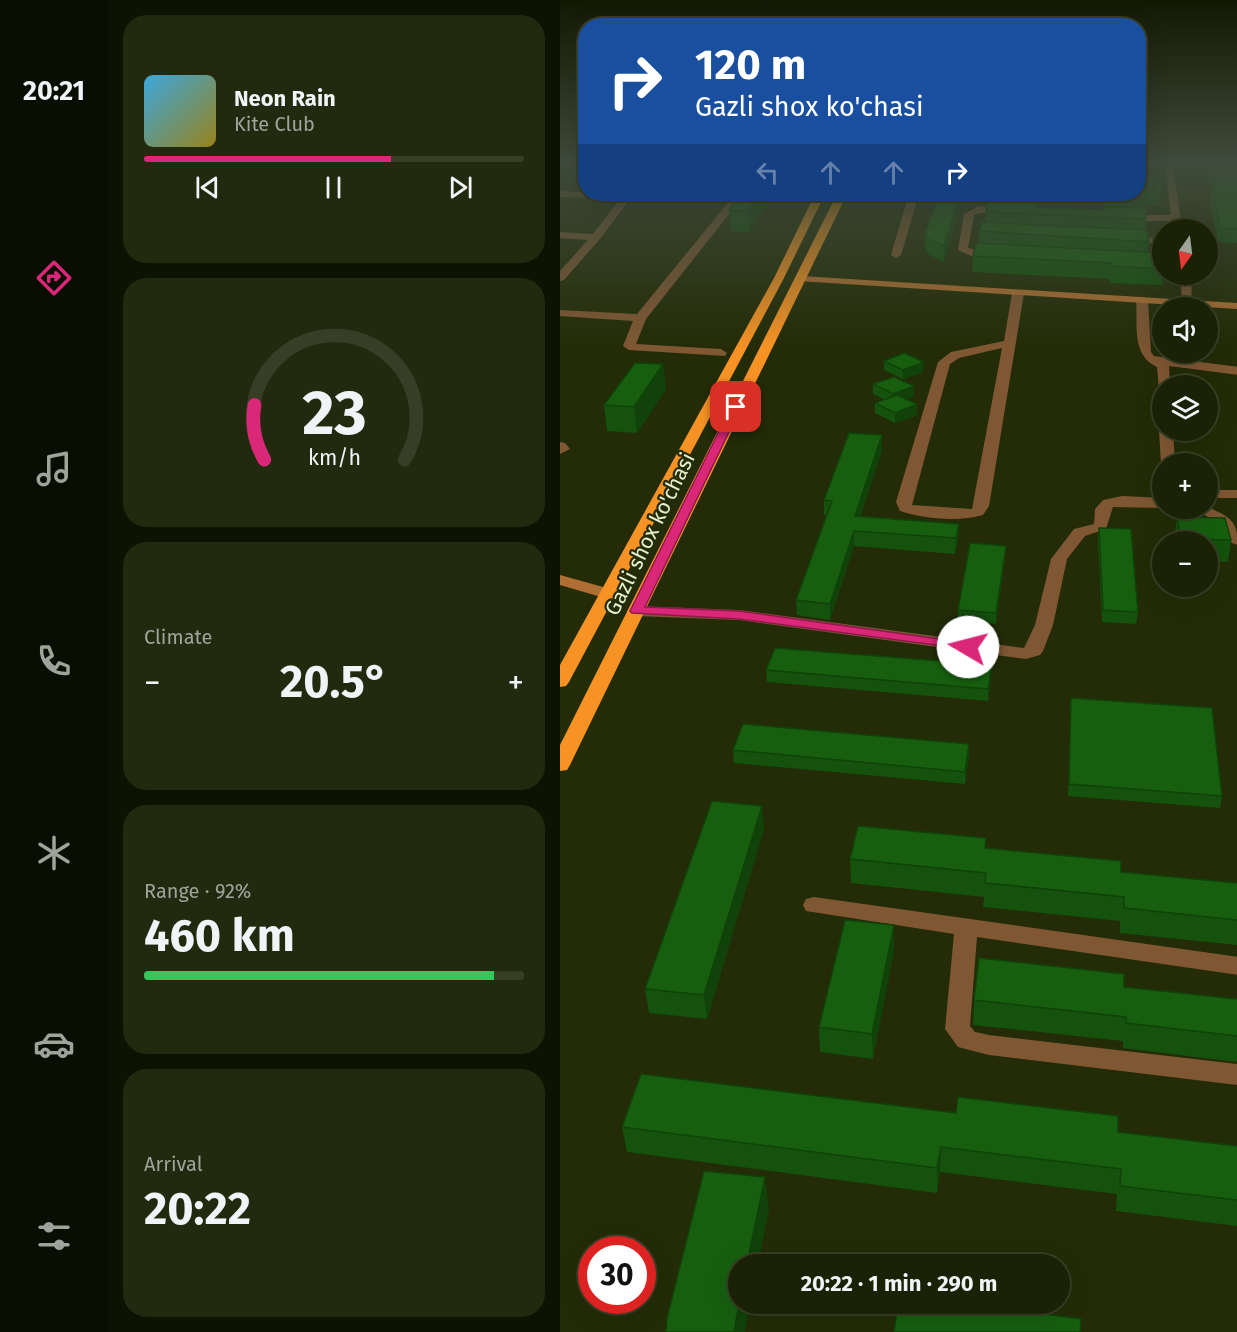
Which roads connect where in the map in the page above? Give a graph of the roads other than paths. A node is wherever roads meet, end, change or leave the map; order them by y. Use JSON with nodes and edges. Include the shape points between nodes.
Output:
{"nodes":[{"id":1,"x":605,"y":225,"type":"edge"},
{"id":2,"x":715,"y":225,"type":"edge"},
{"id":3,"x":805,"y":225,"type":"edge"},
{"id":4,"x":827,"y":225,"type":"edge"},
{"id":5,"x":905,"y":225,"type":"edge"},
{"id":6,"x":967,"y":225,"type":"edge"},
{"id":7,"x":560,"y":235,"type":"edge"},
{"id":8,"x":596,"y":237,"type":"junction"},
{"id":9,"x":1116,"y":239,"type":"edge"},
{"id":10,"x":1152,"y":241,"type":"edge"},
{"id":11,"x":896,"y":255,"type":"dead end"},
{"id":12,"x":1008,"y":257,"type":"edge"},
{"id":13,"x":560,"y":278,"type":"edge"},
{"id":14,"x":802,"y":279,"type":"junction"},
{"id":15,"x":1018,"y":293,"type":"junction"},
{"id":16,"x":1142,"y":300,"type":"junction"},
{"id":17,"x":1152,"y":301,"type":"edge"},
{"id":18,"x":1218,"y":305,"type":"edge"},
{"id":19,"x":1238,"y":306,"type":"edge"},
{"id":20,"x":560,"y":313,"type":"edge"},
{"id":21,"x":640,"y":318,"type":"junction"},
{"id":22,"x":1010,"y":343,"type":"junction"},
{"id":23,"x":721,"y":352,"type":"dead end"},
{"id":24,"x":1152,"y":360,"type":"edge"},
{"id":25,"x":1188,"y":363,"type":"edge"},
{"id":26,"x":1238,"y":371,"type":"edge"},
{"id":27,"x":1218,"y":494,"type":"edge"},
{"id":28,"x":1238,"y":494,"type":"edge"},
{"id":29,"x":1152,"y":502,"type":"edge"},
{"id":30,"x":1218,"y":517,"type":"edge"},
{"id":31,"x":1238,"y":540,"type":"edge"},
{"id":32,"x":560,"y":580,"type":"edge"},
{"id":33,"x":608,"y":594,"type":"junction"},
{"id":34,"x":636,"y":611,"type":"junction"},
{"id":35,"x":560,"y":682,"type":"edge"},
{"id":36,"x":560,"y":765,"type":"edge"},
{"id":37,"x":814,"y":905,"type":"dead end"},
{"id":38,"x":966,"y":927,"type":"junction"},
{"id":39,"x":1238,"y":966,"type":"edge"},
{"id":40,"x":1238,"y":1075,"type":"edge"}],
"edges":[{"from":1,"to":8,"type":"street"},
{"from":2,"to":21,"type":"street"},
{"from":3,"to":33,"type":"highway","name":"Gazli shox ko'chasi"},
{"from":4,"to":14,"type":"highway","name":"Gazli shox ko'chasi"},
{"from":5,"to":11,"type":"street"},
{"from":6,"to":12,"type":"street","via":[[963,250]]},
{"from":7,"to":8,"type":"street"},
{"from":8,"to":13,"type":"street"},
{"from":9,"to":10,"type":"street"},
{"from":14,"to":15,"type":"street"},
{"from":14,"to":34,"type":"highway","name":"Gazli shox ko'chasi"},
{"from":15,"to":16,"type":"street"},
{"from":15,"to":22,"type":"street"},
{"from":16,"to":17,"type":"street"},
{"from":16,"to":24,"type":"street","via":[[1145,351]]},
{"from":18,"to":19,"type":"street"},
{"from":20,"to":21,"type":"street"},
{"from":21,"to":23,"type":"street","via":[[629,346]]},
{"from":22,"to":22,"type":"street","via":[[978,512],[905,508],[944,362],[955,355]]},
{"from":25,"to":26,"type":"street"},
{"from":27,"to":28,"type":"street"},
{"from":29,"to":34,"type":"street","via":[[1108,503],[1103,509],[1102,526],[1080,532],[1059,559],[1044,624],[1034,651],[1026,654],[739,615]]},
{"from":30,"to":31,"type":"street"},
{"from":32,"to":33,"type":"street"},
{"from":33,"to":35,"type":"highway","name":"Gazli shox ko'chasi"},
{"from":34,"to":36,"type":"highway","name":"Gazli shox ko'chasi"},
{"from":37,"to":38,"type":"street"},
{"from":38,"to":39,"type":"street"},
{"from":38,"to":40,"type":"street","via":[[957,1029],[967,1040]]}]}
